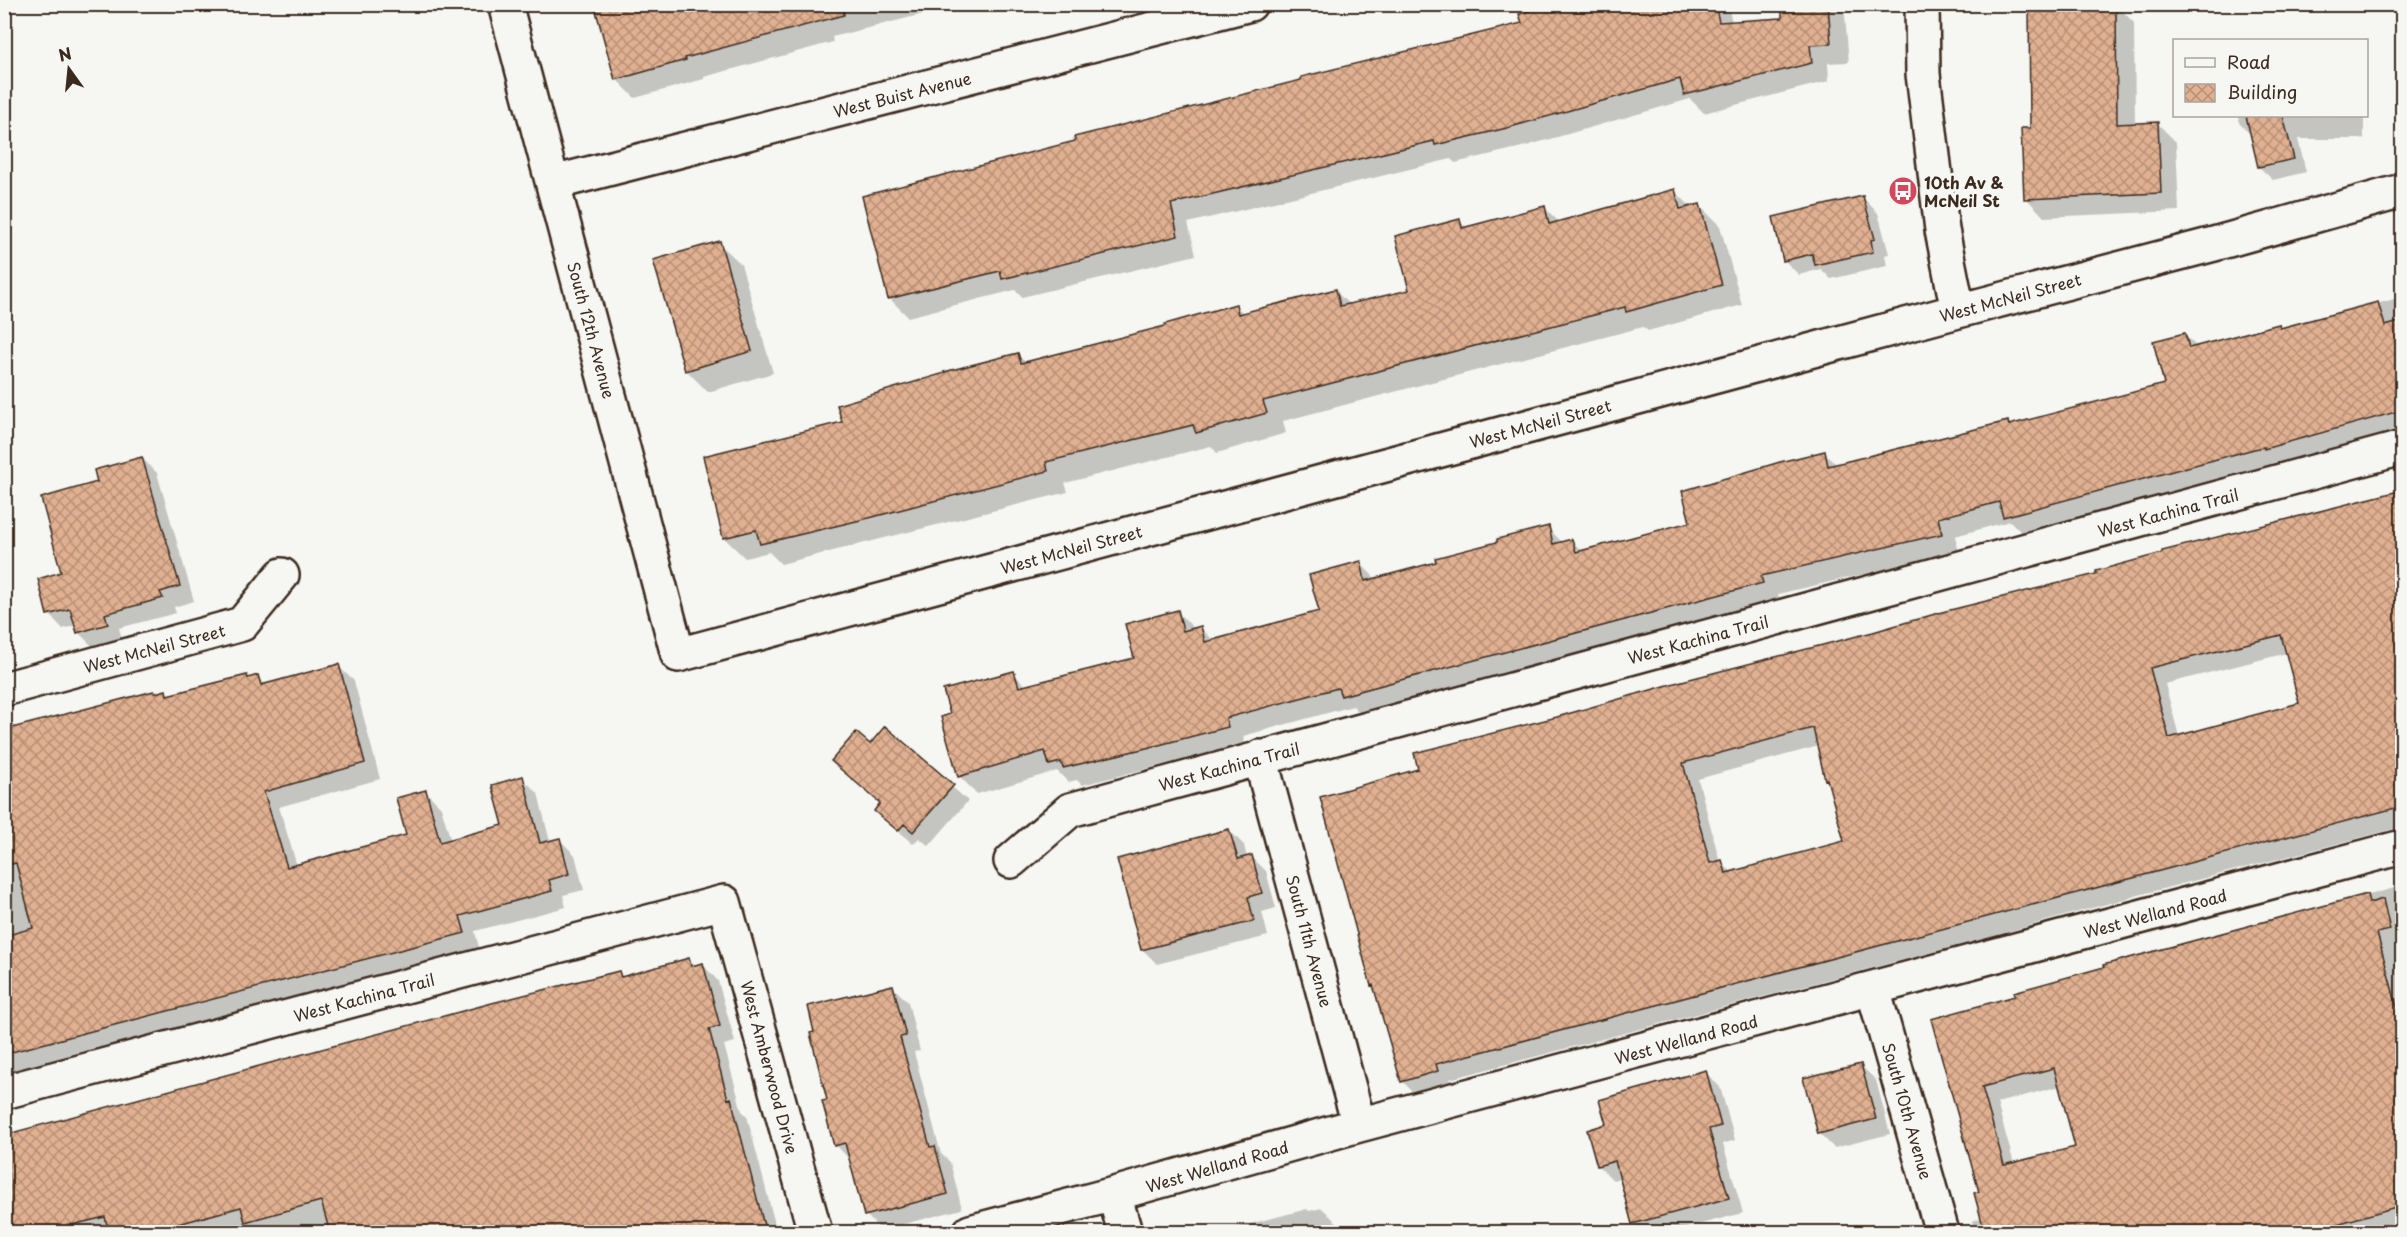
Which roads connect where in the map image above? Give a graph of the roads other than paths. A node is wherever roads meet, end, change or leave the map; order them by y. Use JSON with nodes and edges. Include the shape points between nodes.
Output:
{"nodes":[{"id":1,"x":505,"y":4,"type":"edge"},
{"id":2,"x":1250,"y":4,"type":"edge"},
{"id":3,"x":1922,"y":4,"type":"edge"},
{"id":4,"x":553,"y":183,"type":"junction"},
{"id":5,"x":2403,"y":192,"type":"edge"},
{"id":6,"x":1958,"y":311,"type":"junction"},
{"id":7,"x":2403,"y":448,"type":"edge"},
{"id":8,"x":282,"y":575,"type":"dead end"},
{"id":9,"x":678,"y":655,"type":"joint"},
{"id":10,"x":4,"y":689,"type":"edge"},
{"id":11,"x":1260,"y":757,"type":"junction"},
{"id":12,"x":2403,"y":847,"type":"edge"},
{"id":13,"x":1011,"y":861,"type":"dead end"},
{"id":14,"x":724,"y":902,"type":"joint"},
{"id":15,"x":1873,"y":989,"type":"junction"},
{"id":16,"x":4,"y":1092,"type":"edge"},
{"id":17,"x":1359,"y":1125,"type":"junction"},
{"id":18,"x":1114,"y":1194,"type":"junction"},
{"id":19,"x":815,"y":1233,"type":"edge"},
{"id":20,"x":970,"y":1233,"type":"edge"},
{"id":21,"x":1125,"y":1233,"type":"edge"},
{"id":22,"x":1942,"y":1233,"type":"edge"}],
"edges":[{"from":1,"to":4,"type":"street","name":"South 12th Avenue"},
{"from":2,"to":4,"type":"street","name":"West Buist Avenue"},
{"from":3,"to":6,"type":"street","via":[[1923,74],[1942,230]]},
{"from":4,"to":9,"type":"street","name":"South 12th Avenue"},
{"from":5,"to":6,"type":"street","name":"West McNeil Street"},
{"from":6,"to":9,"type":"street","name":"West McNeil Street"},
{"from":7,"to":11,"type":"street","name":"West Kachina Trail"},
{"from":8,"to":10,"type":"street","name":"West McNeil Street","via":[[242,624]]},
{"from":11,"to":13,"type":"street","name":"West Kachina Trail","via":[[1070,810]]},
{"from":11,"to":17,"type":"street","name":"South 11th Avenue"},
{"from":12,"to":15,"type":"street","name":"West Welland Road"},
{"from":14,"to":16,"type":"street","name":"West Kachina Trail"},
{"from":14,"to":19,"type":"street","name":"West Amberwood Drive"},
{"from":15,"to":17,"type":"street","name":"West Welland Road"},
{"from":15,"to":22,"type":"street","name":"South 10th Avenue"},
{"from":17,"to":18,"type":"street","name":"West Welland Road"},
{"from":18,"to":20,"type":"street","name":"West Welland Road"},
{"from":18,"to":21,"type":"street"}]}
